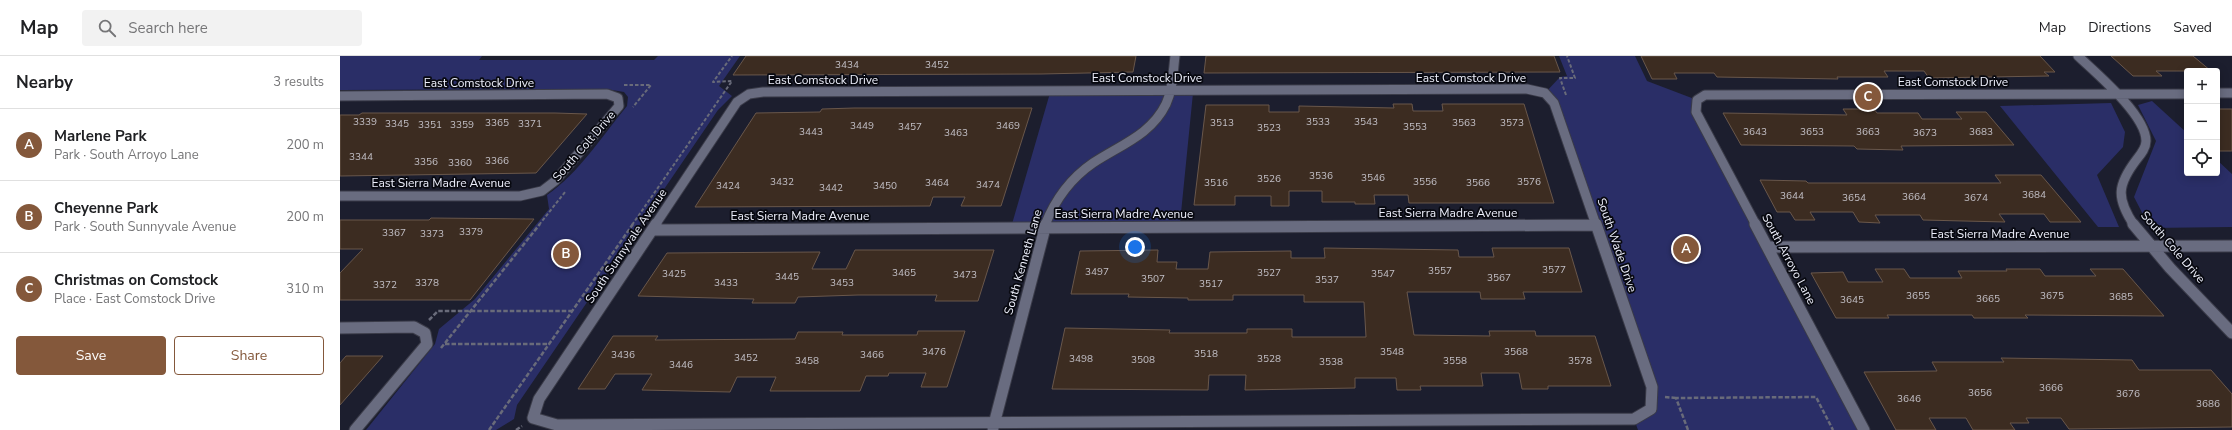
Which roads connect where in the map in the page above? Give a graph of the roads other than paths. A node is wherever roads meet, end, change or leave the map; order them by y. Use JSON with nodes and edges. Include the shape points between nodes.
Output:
{"nodes":[{"id":1,"x":1175,"y":56,"type":"edge"},
{"id":2,"x":2078,"y":56,"type":"edge"},
{"id":3,"x":1170,"y":90,"type":"junction"},
{"id":4,"x":749,"y":94,"type":"joint"},
{"id":5,"x":2118,"y":94,"type":"junction"},
{"id":6,"x":2184,"y":94,"type":"edge"},
{"id":7,"x":2220,"y":94,"type":"edge"},
{"id":8,"x":2232,"y":94,"type":"edge"},
{"id":9,"x":340,"y":96,"type":"edge"},
{"id":10,"x":1547,"y":96,"type":"joint"},
{"id":11,"x":618,"y":98,"type":"joint"},
{"id":12,"x":1697,"y":100,"type":"joint"},
{"id":13,"x":542,"y":191,"type":"joint"},
{"id":14,"x":340,"y":196,"type":"edge"},
{"id":15,"x":1596,"y":225,"type":"junction"},
{"id":16,"x":1044,"y":228,"type":"junction"},
{"id":17,"x":653,"y":230,"type":"junction"},
{"id":18,"x":2152,"y":246,"type":"junction"},
{"id":19,"x":2232,"y":246,"type":"edge"},
{"id":20,"x":1769,"y":247,"type":"junction"},
{"id":21,"x":340,"y":328,"type":"edge"},
{"id":22,"x":2232,"y":333,"type":"edge"},
{"id":23,"x":994,"y":427,"type":"edge"},
{"id":24,"x":355,"y":430,"type":"edge"},
{"id":25,"x":1864,"y":430,"type":"edge"}],
"edges":[{"from":1,"to":3,"type":"street","name":"South Kenneth Lane"},
{"from":2,"to":5,"type":"street","name":"South Cole Drive"},
{"from":3,"to":4,"type":"street","name":"East Comstock Drive"},
{"from":3,"to":10,"type":"street","name":"East Comstock Drive","via":[[1527,89]]},
{"from":3,"to":16,"type":"street","name":"South Kenneth Lane","via":[[1160,114],[1135,140],[1093,163],[1070,183],[1058,197]]},
{"from":4,"to":17,"type":"street","name":"South Sunnyvale Avenue","via":[[737,102]]},
{"from":5,"to":6,"type":"street","name":"East Comstock Drive"},
{"from":5,"to":12,"type":"street","name":"East Comstock Drive","via":[[1705,95]]},
{"from":5,"to":18,"type":"street","name":"South Cole Drive","via":[[2133,112],[2145,133],[2144,149],[2121,182],[2121,201],[2133,223]]},
{"from":7,"to":8,"type":"street"},
{"from":9,"to":11,"type":"street","name":"East Comstock Drive","via":[[607,94]]},
{"from":10,"to":15,"type":"street","name":"South Wade Drive","via":[[1554,103]]},
{"from":11,"to":13,"type":"street","name":"South Colt Drive","via":[[619,106],[555,181]]},
{"from":12,"to":20,"type":"street","name":"South Arroyo Lane","via":[[1696,112]]},
{"from":13,"to":14,"type":"street","name":"East Sierra Madre Avenue","via":[[520,196]]},
{"from":15,"to":16,"type":"street","name":"East Sierra Madre Avenue"},
{"from":15,"to":23,"type":"street","name":"South Wade Drive","via":[[1652,387],[1651,409],[1634,419]]},
{"from":16,"to":17,"type":"street","name":"East Sierra Madre Avenue"},
{"from":16,"to":23,"type":"street","name":"South Kenneth Lane"},
{"from":17,"to":23,"type":"street","name":"South Sunnyvale Avenue","via":[[539,400],[533,418],[557,425]]},
{"from":18,"to":19,"type":"street","name":"East Sierra Madre Avenue"},
{"from":18,"to":20,"type":"street","name":"East Sierra Madre Avenue"},
{"from":18,"to":22,"type":"street","name":"South Cole Drive"},
{"from":20,"to":25,"type":"street","name":"South Arroyo Lane"},
{"from":21,"to":24,"type":"street","via":[[414,327],[422,331],[427,344]]}]}
